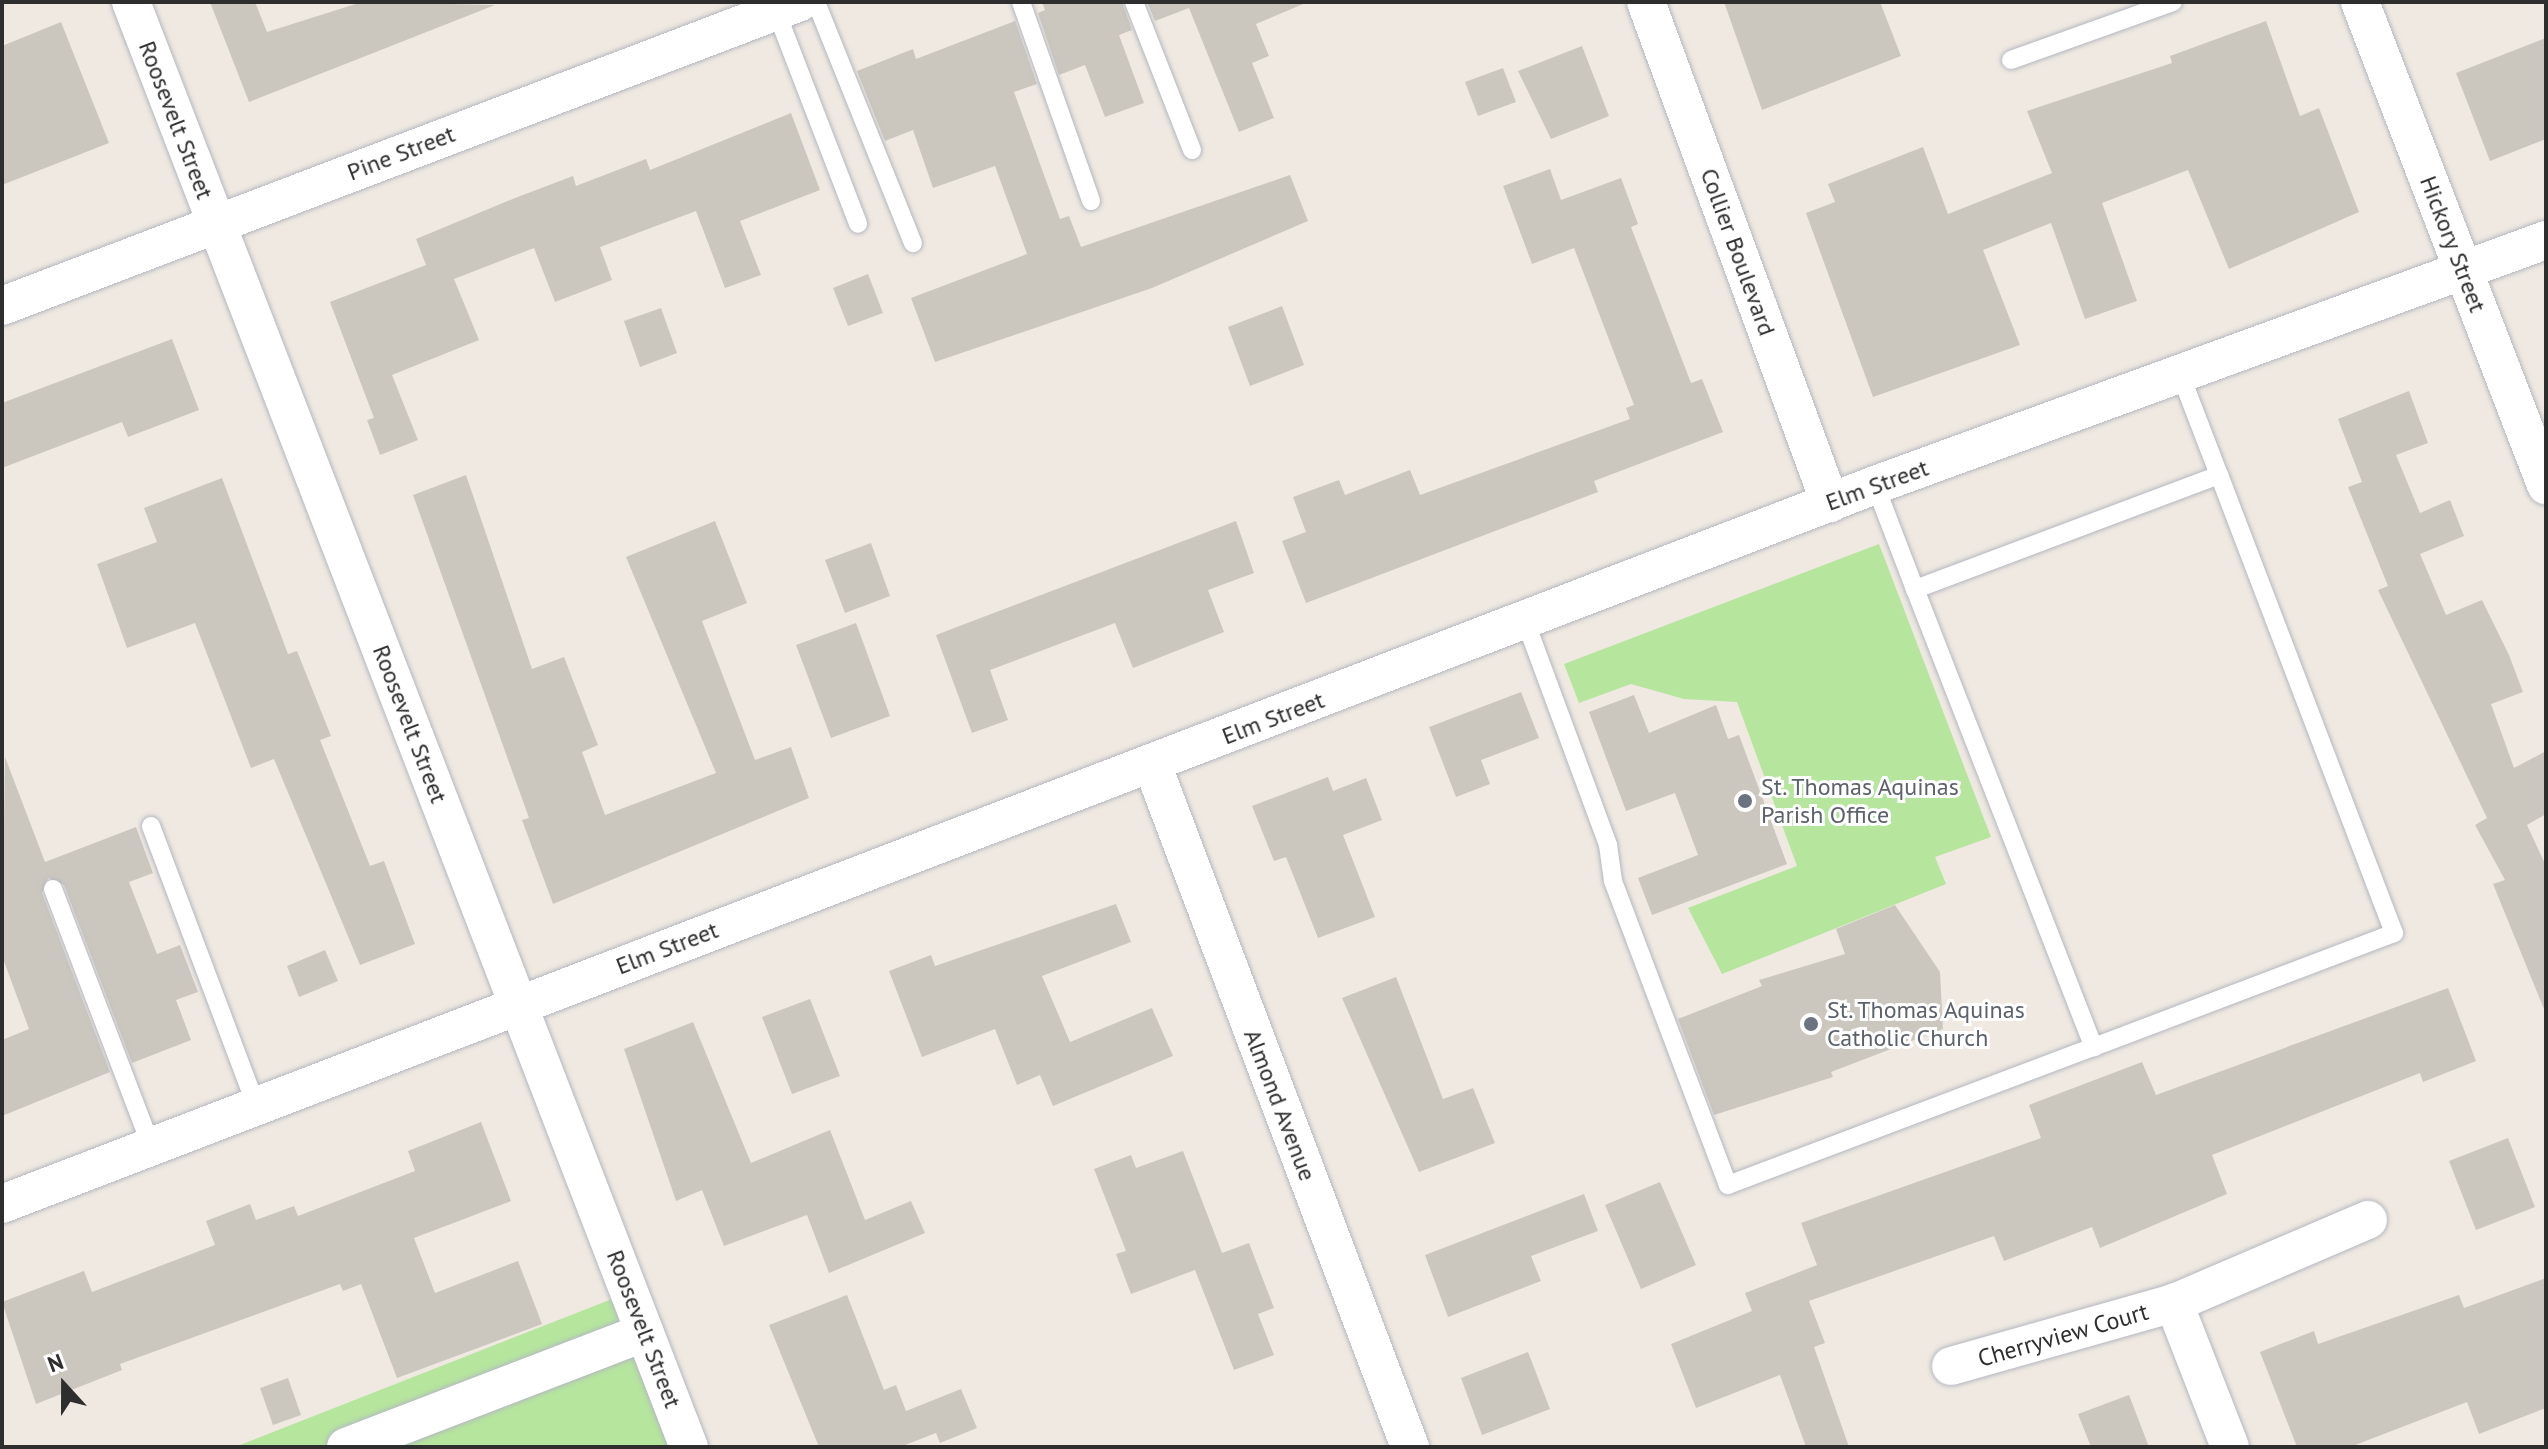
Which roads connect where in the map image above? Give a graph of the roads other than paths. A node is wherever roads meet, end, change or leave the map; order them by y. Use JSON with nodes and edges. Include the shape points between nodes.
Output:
{"nodes":[{"id":1,"x":131,"y":2,"type":"edge"},
{"id":2,"x":1021,"y":2,"type":"edge"},
{"id":3,"x":1134,"y":2,"type":"edge"},
{"id":4,"x":1646,"y":2,"type":"edge"},
{"id":5,"x":2173,"y":2,"type":"edge"},
{"id":6,"x":2360,"y":2,"type":"edge"},
{"id":7,"x":792,"y":5,"type":"edge"},
{"id":8,"x":2011,"y":60,"type":"dead end"},
{"id":9,"x":1192,"y":150,"type":"dead end"},
{"id":10,"x":1091,"y":201,"type":"dead end"},
{"id":11,"x":216,"y":224,"type":"junction"},
{"id":12,"x":858,"y":224,"type":"dead end"},
{"id":13,"x":2546,"y":240,"type":"edge"},
{"id":14,"x":913,"y":243,"type":"dead end"},
{"id":15,"x":2463,"y":272,"type":"junction"},
{"id":16,"x":2,"y":306,"type":"edge"},
{"id":17,"x":2181,"y":376,"type":"junction"},
{"id":18,"x":2219,"y":475,"type":"junction"},
{"id":19,"x":1875,"y":485,"type":"junction"},
{"id":20,"x":2546,"y":485,"type":"edge"},
{"id":21,"x":1830,"y":503,"type":"junction"},
{"id":22,"x":1915,"y":589,"type":"junction"},
{"id":23,"x":1526,"y":623,"type":"junction"},
{"id":24,"x":1152,"y":764,"type":"junction"},
{"id":25,"x":151,"y":826,"type":"dead end"},
{"id":26,"x":53,"y":889,"type":"dead end"},
{"id":27,"x":520,"y":1004,"type":"junction"},
{"id":28,"x":2094,"y":1047,"type":"junction"},
{"id":29,"x":256,"y":1106,"type":"junction"},
{"id":30,"x":151,"y":1146,"type":"junction"},
{"id":31,"x":2,"y":1204,"type":"edge"},
{"id":32,"x":2368,"y":1220,"type":"dead end"},
{"id":33,"x":2174,"y":1303,"type":"junction"},
{"id":34,"x":645,"y":1332,"type":"junction"},
{"id":35,"x":1951,"y":1366,"type":"dead end"},
{"id":36,"x":346,"y":1447,"type":"edge"},
{"id":37,"x":689,"y":1447,"type":"edge"},
{"id":38,"x":1410,"y":1447,"type":"edge"},
{"id":39,"x":2230,"y":1447,"type":"edge"}],
"edges":[{"from":1,"to":11,"type":"street","name":"Roosevelt Street"},
{"from":2,"to":10,"type":"lane"},
{"from":3,"to":9,"type":"lane"},
{"from":4,"to":21,"type":"street","name":"Collier Boulevard"},
{"from":5,"to":8,"type":"lane"},
{"from":6,"to":15,"type":"street","name":"Hickory Street"},
{"from":7,"to":11,"type":"street","name":"Pine Street"},
{"from":7,"to":12,"type":"lane"},
{"from":7,"to":14,"type":"lane"},
{"from":11,"to":16,"type":"street","name":"Pine Street"},
{"from":11,"to":27,"type":"street","name":"Roosevelt Street"},
{"from":13,"to":15,"type":"street","name":"Elm Street"},
{"from":15,"to":17,"type":"street","name":"Elm Street"},
{"from":15,"to":20,"type":"street","name":"Hickory Street"},
{"from":17,"to":18,"type":"lane"},
{"from":17,"to":19,"type":"street","name":"Elm Street"},
{"from":18,"to":22,"type":"lane"},
{"from":18,"to":28,"type":"lane","via":[[2394,933]]},
{"from":19,"to":21,"type":"street","name":"Elm Street"},
{"from":19,"to":22,"type":"lane"},
{"from":21,"to":23,"type":"street","name":"Elm Street"},
{"from":22,"to":28,"type":"lane"},
{"from":23,"to":24,"type":"street","name":"Elm Street"},
{"from":23,"to":28,"type":"lane","via":[[1608,845],[1613,881],[1728,1185]]},
{"from":24,"to":27,"type":"street","name":"Elm Street"},
{"from":24,"to":38,"type":"street","name":"Almond Avenue"},
{"from":25,"to":29,"type":"lane"},
{"from":26,"to":30,"type":"lane"},
{"from":27,"to":29,"type":"street","name":"Elm Street"},
{"from":27,"to":34,"type":"street","name":"Roosevelt Street"},
{"from":29,"to":30,"type":"street","name":"Elm Street"},
{"from":30,"to":31,"type":"street","name":"Elm Street"},
{"from":32,"to":33,"type":"street","name":"Cherryview Court"},
{"from":33,"to":35,"type":"street","name":"Cherryview Court"},
{"from":33,"to":39,"type":"street","name":"Cherryview Court"},
{"from":34,"to":36,"type":"street"},
{"from":34,"to":37,"type":"street","name":"Roosevelt Street"}]}
